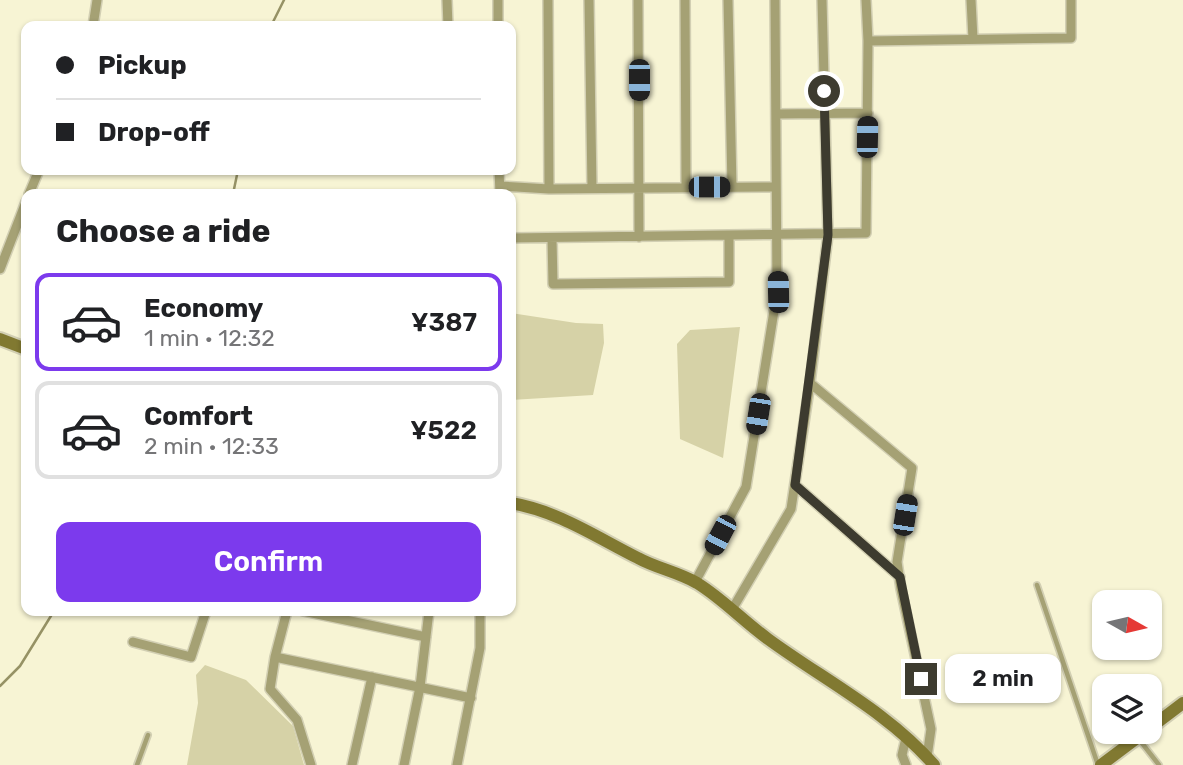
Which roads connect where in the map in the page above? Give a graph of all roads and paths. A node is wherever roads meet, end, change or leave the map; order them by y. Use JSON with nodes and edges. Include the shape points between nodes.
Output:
{"nodes":[{"id":1,"x":97,"y":0,"type":"edge"},
{"id":2,"x":447,"y":0,"type":"edge"},
{"id":3,"x":498,"y":0,"type":"edge"},
{"id":4,"x":548,"y":0,"type":"edge"},
{"id":5,"x":589,"y":0,"type":"edge"},
{"id":6,"x":638,"y":0,"type":"edge"},
{"id":7,"x":685,"y":0,"type":"edge"},
{"id":8,"x":728,"y":0,"type":"edge"},
{"id":9,"x":775,"y":0,"type":"edge"},
{"id":10,"x":822,"y":0,"type":"edge"},
{"id":11,"x":866,"y":0,"type":"edge"},
{"id":12,"x":971,"y":0,"type":"edge"},
{"id":13,"x":1071,"y":0,"type":"edge"},
{"id":14,"x":94,"y":21,"type":"edge"},
{"id":15,"x":448,"y":21,"type":"edge"},
{"id":16,"x":498,"y":21,"type":"edge"},
{"id":17,"x":973,"y":39,"type":"junction"},
{"id":18,"x":868,"y":41,"type":"junction"},
{"id":19,"x":868,"y":113,"type":"junction"},
{"id":20,"x":776,"y":114,"type":"junction"},
{"id":21,"x":825,"y":114,"type":"junction"},
{"id":22,"x":639,"y":187,"type":"junction"},
{"id":23,"x":686,"y":187,"type":"junction"},
{"id":24,"x":732,"y":187,"type":"junction"},
{"id":25,"x":776,"y":187,"type":"junction"},
{"id":26,"x":592,"y":188,"type":"junction"},
{"id":27,"x":549,"y":189,"type":"junction"},
{"id":28,"x":516,"y":190,"type":"edge"},
{"id":29,"x":21,"y":214,"type":"edge"},
{"id":30,"x":828,"y":235,"type":"junction"},
{"id":31,"x":729,"y":236,"type":"junction"},
{"id":32,"x":776,"y":236,"type":"junction"},
{"id":33,"x":639,"y":237,"type":"junction"},
{"id":34,"x":516,"y":238,"type":"edge"},
{"id":35,"x":552,"y":239,"type":"junction"},
{"id":36,"x":0,"y":269,"type":"edge"},
{"id":37,"x":0,"y":339,"type":"edge"},
{"id":38,"x":21,"y":347,"type":"edge"},
{"id":39,"x":810,"y":383,"type":"junction"},
{"id":40,"x":795,"y":485,"type":"junction"},
{"id":41,"x":516,"y":504,"type":"edge"},
{"id":42,"x":900,"y":577,"type":"junction"},
{"id":43,"x":695,"y":582,"type":"junction"},
{"id":44,"x":1037,"y":585,"type":"dead end"},
{"id":45,"x":733,"y":608,"type":"junction"},
{"id":46,"x":204,"y":616,"type":"edge"},
{"id":47,"x":286,"y":616,"type":"edge"},
{"id":48,"x":327,"y":616,"type":"edge"},
{"id":49,"x":428,"y":616,"type":"edge"},
{"id":50,"x":480,"y":616,"type":"edge"},
{"id":51,"x":426,"y":637,"type":"junction"},
{"id":52,"x":133,"y":642,"type":"dead end"},
{"id":53,"x":275,"y":657,"type":"junction"},
{"id":54,"x":372,"y":677,"type":"junction"},
{"id":55,"x":420,"y":687,"type":"junction"},
{"id":56,"x":471,"y":698,"type":"junction"},
{"id":57,"x":1183,"y":703,"type":"edge"},
{"id":58,"x":1162,"y":719,"type":"edge"},
{"id":59,"x":148,"y":735,"type":"dead end"},
{"id":60,"x":906,"y":738,"type":"junction"},
{"id":61,"x":1127,"y":744,"type":"edge"},
{"id":62,"x":1147,"y":744,"type":"edge"},
{"id":63,"x":930,"y":761,"type":"edge"},
{"id":64,"x":136,"y":765,"type":"edge"},
{"id":65,"x":312,"y":765,"type":"edge"},
{"id":66,"x":352,"y":765,"type":"edge"},
{"id":67,"x":404,"y":765,"type":"edge"},
{"id":68,"x":457,"y":765,"type":"edge"},
{"id":69,"x":906,"y":765,"type":"edge"},
{"id":70,"x":1099,"y":765,"type":"edge"},
{"id":71,"x":1159,"y":765,"type":"edge"}],
"edges":[{"from":1,"to":14,"type":"street"},
{"from":2,"to":15,"type":"street"},
{"from":3,"to":16,"type":"street"},
{"from":4,"to":27,"type":"street"},
{"from":5,"to":26,"type":"street"},
{"from":6,"to":22,"type":"street"},
{"from":7,"to":23,"type":"street"},
{"from":8,"to":24,"type":"street"},
{"from":9,"to":20,"type":"street"},
{"from":10,"to":21,"type":"street"},
{"from":11,"to":18,"type":"street"},
{"from":12,"to":17,"type":"street"},
{"from":13,"to":17,"type":"street","via":[[1071,37]]},
{"from":17,"to":18,"type":"street"},
{"from":18,"to":19,"type":"street"},
{"from":19,"to":21,"type":"street"},
{"from":19,"to":30,"type":"street","via":[[866,233]]},
{"from":20,"to":21,"type":"street"},
{"from":20,"to":25,"type":"street"},
{"from":21,"to":30,"type":"street"},
{"from":22,"to":23,"type":"street"},
{"from":22,"to":26,"type":"street"},
{"from":22,"to":33,"type":"street"},
{"from":23,"to":24,"type":"street"},
{"from":24,"to":25,"type":"street"},
{"from":25,"to":32,"type":"street"},
{"from":26,"to":27,"type":"street"},
{"from":27,"to":28,"type":"street"},
{"from":29,"to":36,"type":"street"},
{"from":30,"to":32,"type":"street"},
{"from":30,"to":39,"type":"street"},
{"from":31,"to":32,"type":"street"},
{"from":31,"to":33,"type":"street"},
{"from":31,"to":35,"type":"street","via":[[729,282],[553,284]]},
{"from":32,"to":43,"type":"street","via":[[778,292],[746,487]]},
{"from":33,"to":35,"type":"street"},
{"from":34,"to":35,"type":"street"},
{"from":37,"to":38,"type":"street"},
{"from":39,"to":40,"type":"street"},
{"from":39,"to":42,"type":"street","via":[[912,468],[897,562]]},
{"from":40,"to":42,"type":"street"},
{"from":40,"to":45,"type":"street","via":[[791,509]]},
{"from":41,"to":43,"type":"street","via":[[564,519],[639,559]]},
{"from":42,"to":63,"type":"street","via":[[931,729]]},
{"from":43,"to":45,"type":"street"},
{"from":44,"to":70,"type":"lane"},
{"from":45,"to":60,"type":"street","via":[[766,638],[848,692]]},
{"from":46,"to":52,"type":"street","via":[[191,657]]},
{"from":47,"to":53,"type":"street"},
{"from":48,"to":51,"type":"street"},
{"from":49,"to":51,"type":"street"},
{"from":50,"to":56,"type":"street","via":[[481,648]]},
{"from":51,"to":55,"type":"street"},
{"from":53,"to":54,"type":"street"},
{"from":53,"to":65,"type":"street","via":[[270,689],[297,720]]},
{"from":54,"to":55,"type":"street"},
{"from":54,"to":66,"type":"street"},
{"from":55,"to":56,"type":"street"},
{"from":55,"to":67,"type":"street"},
{"from":56,"to":68,"type":"street"},
{"from":57,"to":58,"type":"street"},
{"from":59,"to":64,"type":"lane"},
{"from":60,"to":63,"type":"street"},
{"from":60,"to":69,"type":"street","via":[[902,755]]},
{"from":61,"to":70,"type":"street"},
{"from":62,"to":71,"type":"lane"}]}
